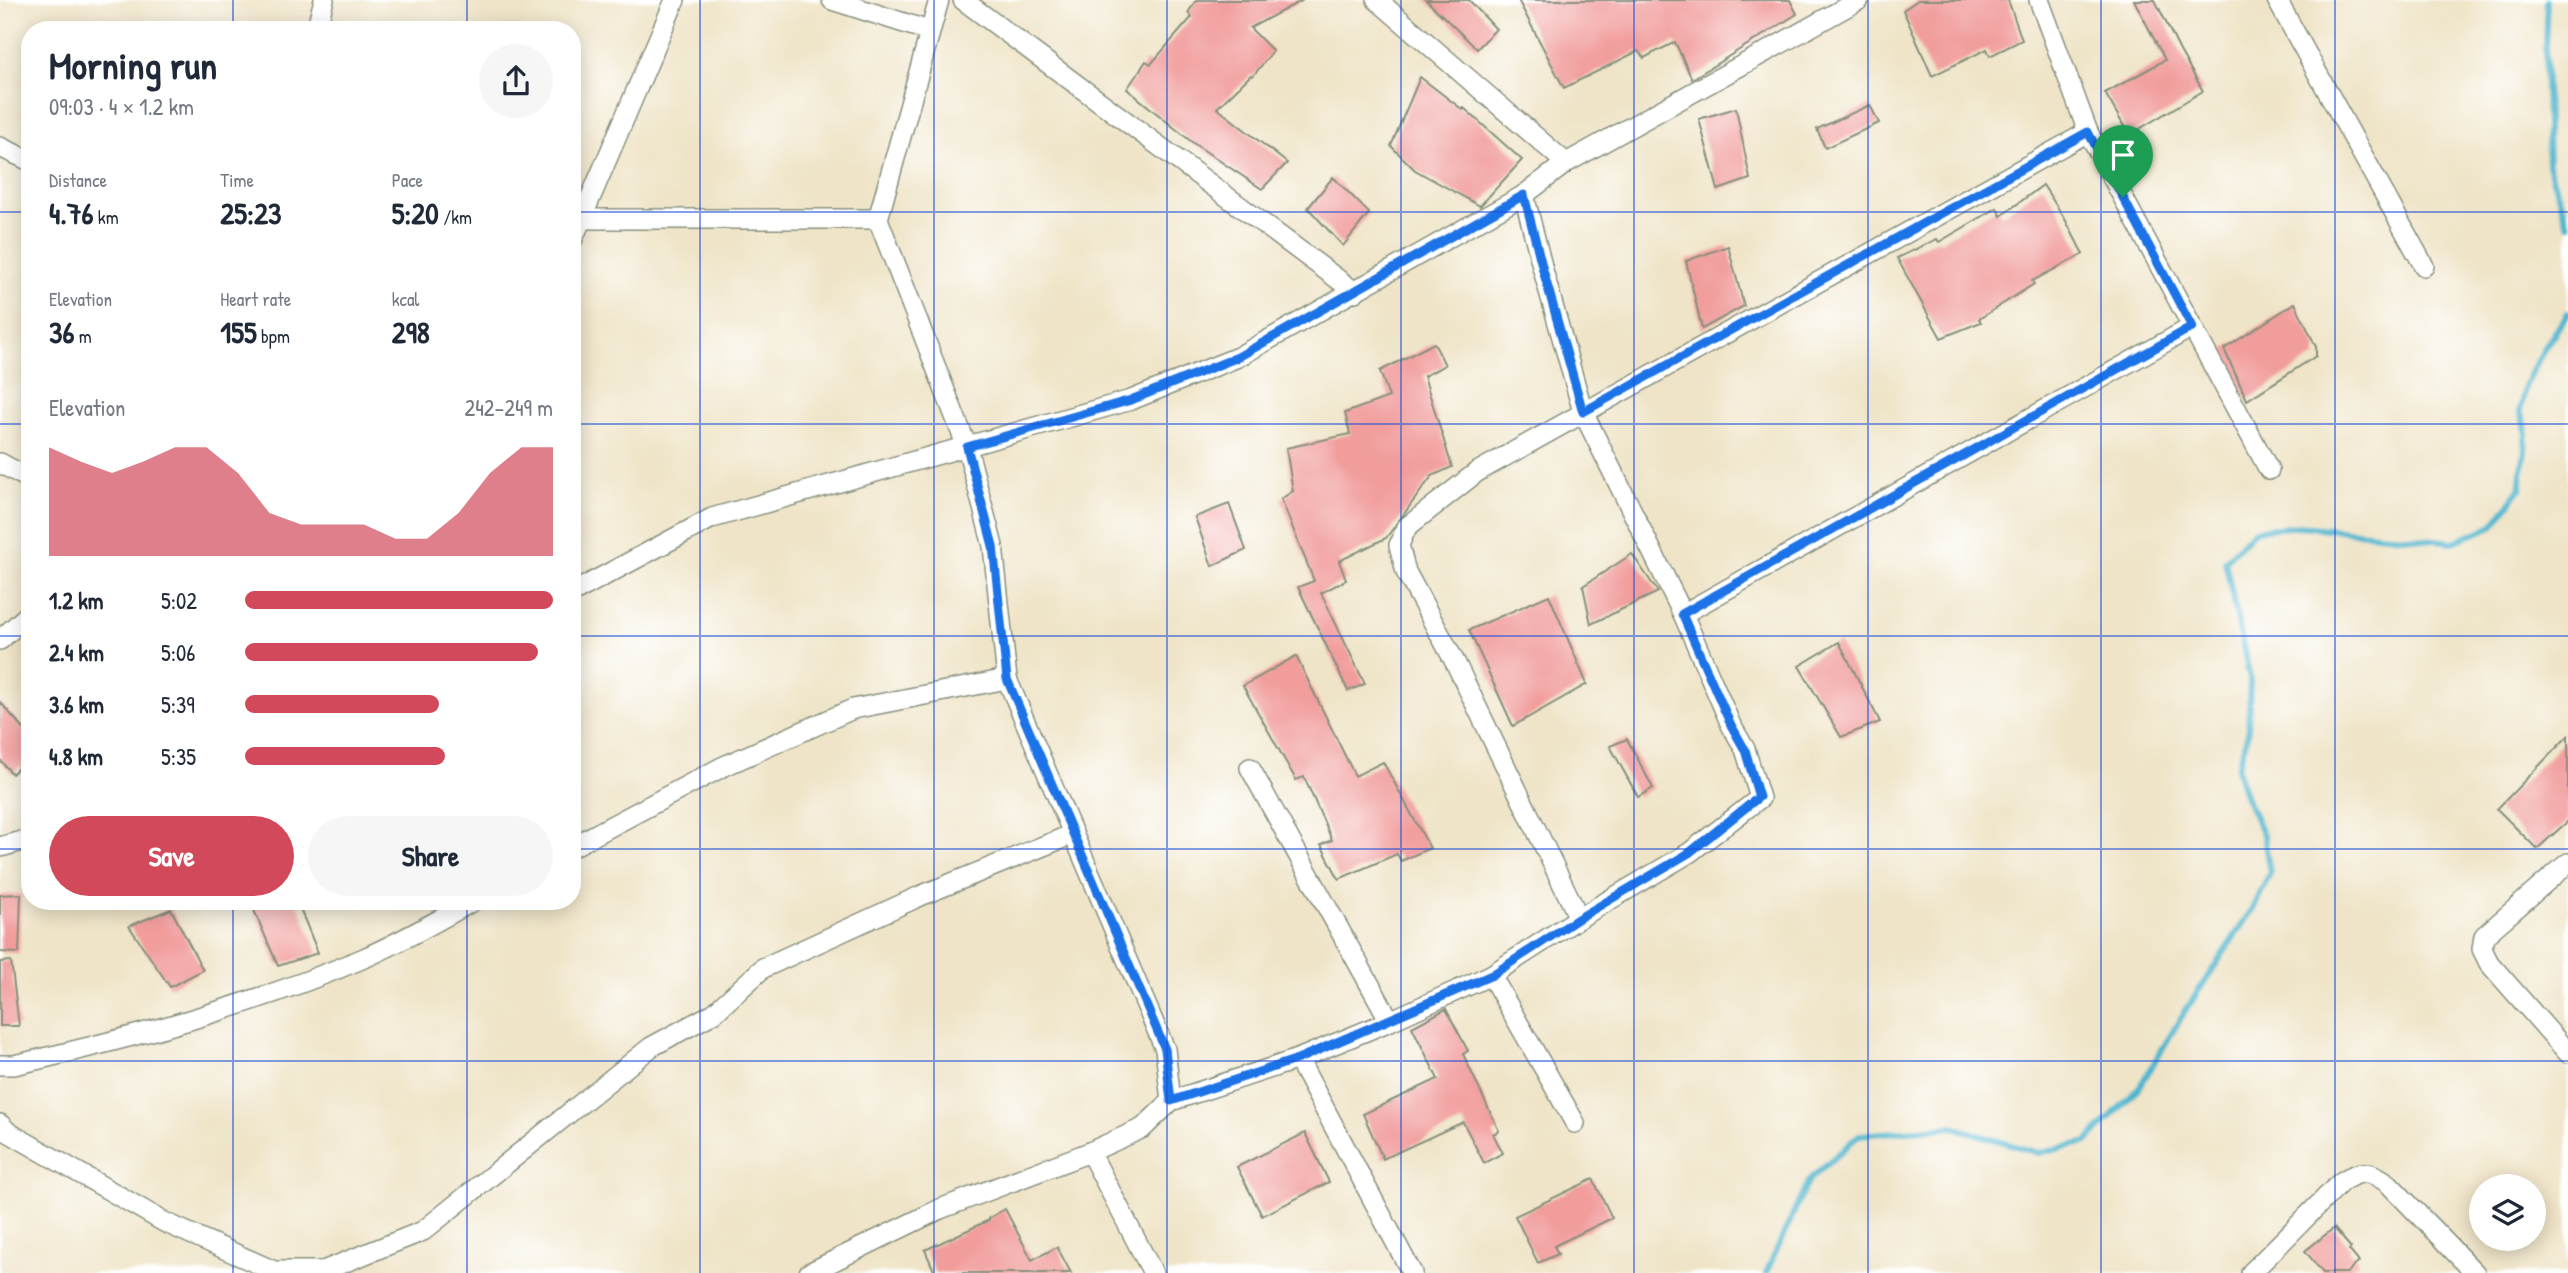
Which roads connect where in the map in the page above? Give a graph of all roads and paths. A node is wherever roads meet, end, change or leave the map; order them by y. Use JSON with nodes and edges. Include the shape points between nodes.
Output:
{"nodes":[{"id":1,"x":324,"y":0,"type":"edge"},
{"id":2,"x":675,"y":0,"type":"edge"},
{"id":3,"x":832,"y":0,"type":"edge"},
{"id":4,"x":939,"y":0,"type":"edge"},
{"id":5,"x":963,"y":0,"type":"edge"},
{"id":6,"x":1377,"y":0,"type":"edge"},
{"id":7,"x":1859,"y":0,"type":"edge"},
{"id":8,"x":2039,"y":0,"type":"edge"},
{"id":9,"x":2277,"y":0,"type":"edge"},
{"id":10,"x":318,"y":21,"type":"edge"},
{"id":11,"x":929,"y":31,"type":"junction"},
{"id":12,"x":2088,"y":132,"type":"junction"},
{"id":13,"x":0,"y":147,"type":"edge"},
{"id":14,"x":21,"y":157,"type":"edge"},
{"id":15,"x":1566,"y":163,"type":"junction"},
{"id":16,"x":1524,"y":195,"type":"junction"},
{"id":17,"x":582,"y":219,"type":"joint"},
{"id":18,"x":878,"y":219,"type":"junction"},
{"id":19,"x":2424,"y":266,"type":"dead end"},
{"id":20,"x":1355,"y":292,"type":"junction"},
{"id":21,"x":2192,"y":327,"type":"junction"},
{"id":22,"x":1583,"y":412,"type":"junction"},
{"id":23,"x":967,"y":447,"type":"junction"},
{"id":24,"x":0,"y":463,"type":"edge"},
{"id":25,"x":2269,"y":470,"type":"dead end"},
{"id":26,"x":21,"y":474,"type":"edge"},
{"id":27,"x":581,"y":588,"type":"edge"},
{"id":28,"x":1682,"y":614,"type":"junction"},
{"id":29,"x":21,"y":620,"type":"edge"},
{"id":30,"x":0,"y":640,"type":"edge"},
{"id":31,"x":1007,"y":679,"type":"junction"},
{"id":32,"x":1250,"y":768,"type":"dead end"},
{"id":33,"x":1073,"y":834,"type":"junction"},
{"id":34,"x":21,"y":841,"type":"edge"},
{"id":35,"x":581,"y":842,"type":"edge"},
{"id":36,"x":0,"y":847,"type":"edge"},
{"id":37,"x":2568,"y":863,"type":"edge"},
{"id":38,"x":456,"y":910,"type":"edge"},
{"id":39,"x":1579,"y":918,"type":"junction"},
{"id":40,"x":1492,"y":975,"type":"junction"},
{"id":41,"x":1390,"y":1021,"type":"junction"},
{"id":42,"x":2568,"y":1053,"type":"edge"},
{"id":43,"x":1298,"y":1059,"type":"junction"},
{"id":44,"x":0,"y":1065,"type":"edge"},
{"id":45,"x":1171,"y":1101,"type":"junction"},
{"id":46,"x":1576,"y":1123,"type":"dead end"},
{"id":47,"x":0,"y":1124,"type":"edge"},
{"id":48,"x":1090,"y":1152,"type":"junction"},
{"id":49,"x":274,"y":1272,"type":"edge"},
{"id":50,"x":809,"y":1273,"type":"edge"},
{"id":51,"x":1153,"y":1273,"type":"edge"},
{"id":52,"x":1412,"y":1273,"type":"edge"},
{"id":53,"x":2251,"y":1273,"type":"edge"},
{"id":54,"x":2475,"y":1273,"type":"edge"}],
"edges":[{"from":1,"to":10,"type":"street"},
{"from":2,"to":17,"type":"street"},
{"from":3,"to":11,"type":"street"},
{"from":4,"to":11,"type":"street"},
{"from":5,"to":20,"type":"street"},
{"from":6,"to":15,"type":"street"},
{"from":7,"to":15,"type":"street"},
{"from":8,"to":12,"type":"street"},
{"from":9,"to":19,"type":"street"},
{"from":11,"to":18,"type":"street"},
{"from":12,"to":21,"type":"street"},
{"from":12,"to":22,"type":"street"},
{"from":13,"to":14,"type":"street"},
{"from":15,"to":16,"type":"street"},
{"from":16,"to":20,"type":"street"},
{"from":16,"to":22,"type":"street"},
{"from":17,"to":18,"type":"street"},
{"from":18,"to":23,"type":"street"},
{"from":20,"to":23,"type":"street","via":[[1238,357],[1131,400]]},
{"from":21,"to":25,"type":"street"},
{"from":21,"to":28,"type":"street"},
{"from":22,"to":28,"type":"street"},
{"from":22,"to":39,"type":"street","via":[[1477,472],[1407,527],[1399,545],[1406,572],[1456,664]]},
{"from":23,"to":27,"type":"street","via":[[712,518]]},
{"from":23,"to":31,"type":"street","via":[[993,546]]},
{"from":24,"to":26,"type":"street"},
{"from":28,"to":39,"type":"street","via":[[1745,750],[1759,797],[1689,853]]},
{"from":29,"to":30,"type":"street"},
{"from":31,"to":33,"type":"street"},
{"from":31,"to":35,"type":"street","via":[[853,709],[722,767]]},
{"from":32,"to":41,"type":"street"},
{"from":33,"to":45,"type":"street","via":[[1165,1049]]},
{"from":33,"to":49,"type":"street","via":[[920,896],[763,968],[714,1013],[651,1047],[423,1231],[323,1271]]},
{"from":34,"to":36,"type":"street"},
{"from":37,"to":42,"type":"street","via":[[2484,936],[2482,949]]},
{"from":38,"to":44,"type":"street","via":[[365,957],[265,995],[124,1040]]},
{"from":39,"to":40,"type":"street"},
{"from":40,"to":41,"type":"street"},
{"from":40,"to":46,"type":"street"},
{"from":41,"to":43,"type":"street"},
{"from":43,"to":45,"type":"street"},
{"from":43,"to":52,"type":"street"},
{"from":45,"to":48,"type":"street","via":[[1143,1128]]},
{"from":47,"to":49,"type":"street","via":[[164,1222]]},
{"from":48,"to":50,"type":"street","via":[[940,1209]]},
{"from":48,"to":51,"type":"street"},
{"from":53,"to":54,"type":"street","via":[[2341,1182],[2356,1173],[2375,1174],[2389,1184]]}]}
